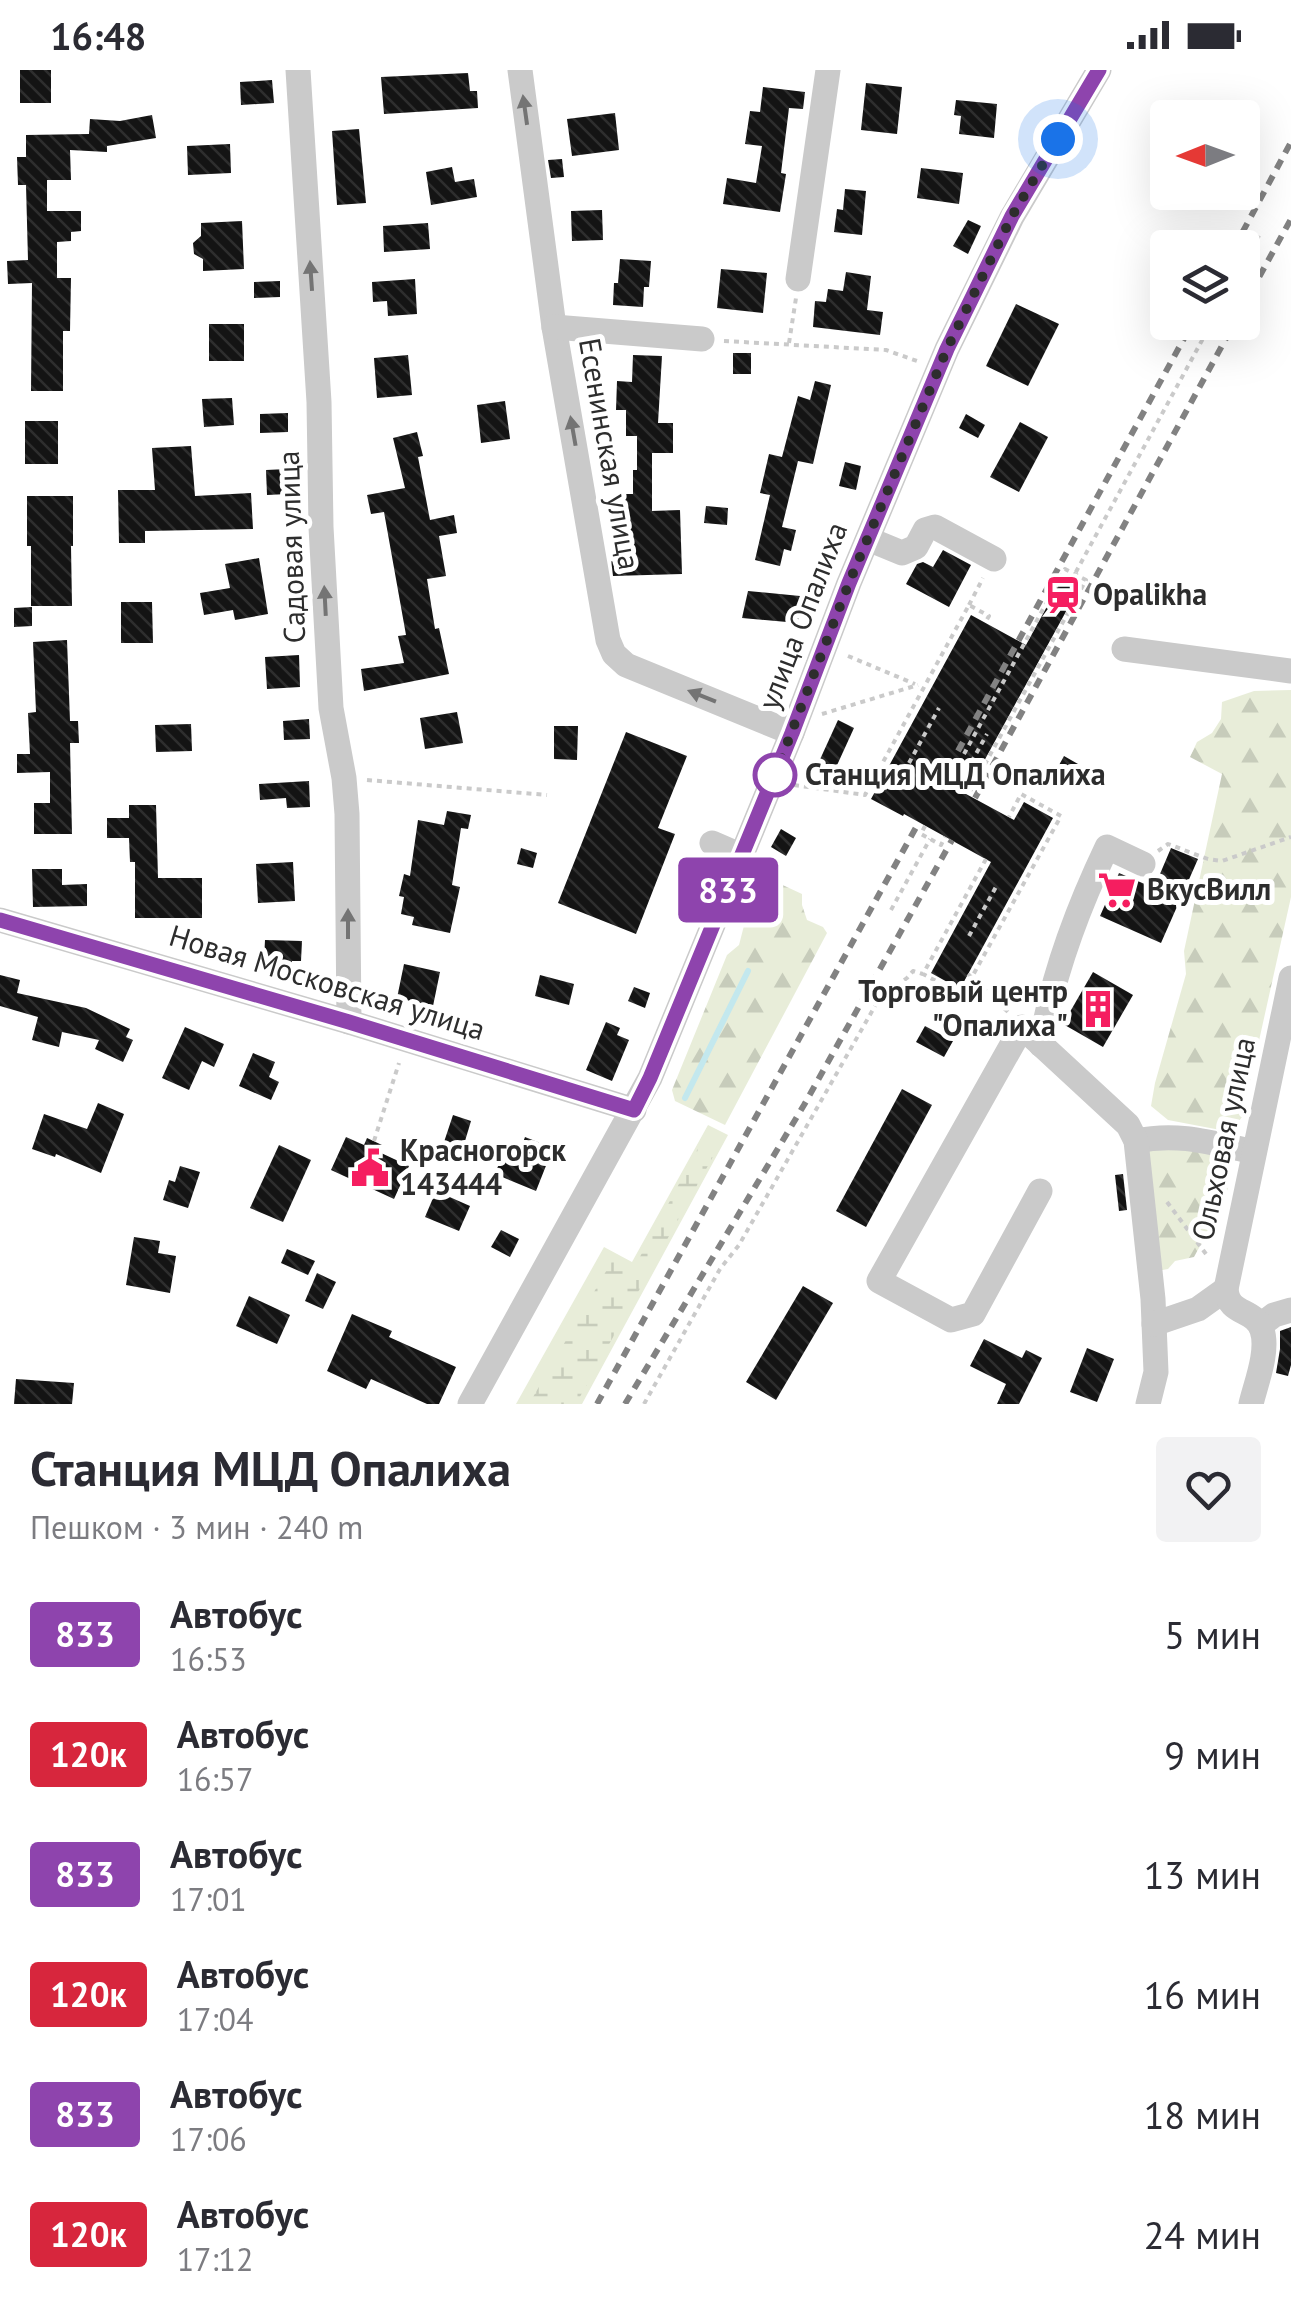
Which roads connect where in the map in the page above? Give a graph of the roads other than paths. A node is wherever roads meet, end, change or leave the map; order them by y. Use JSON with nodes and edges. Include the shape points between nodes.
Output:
{"nodes":[{"id":1,"x":298,"y":70,"type":"edge"},
{"id":2,"x":520,"y":70,"type":"edge"},
{"id":3,"x":828,"y":70,"type":"edge"},
{"id":4,"x":1099,"y":70,"type":"edge"},
{"id":5,"x":798,"y":278,"type":"road end"},
{"id":6,"x":554,"y":326,"type":"junction"},
{"id":7,"x":702,"y":340,"type":"road end"},
{"id":8,"x":868,"y":539,"type":"junction"},
{"id":9,"x":994,"y":558,"type":"road end"},
{"id":10,"x":1124,"y":649,"type":"dead end"},
{"id":11,"x":1291,"y":672,"type":"edge"},
{"id":12,"x":792,"y":733,"type":"junction"},
{"id":13,"x":712,"y":843,"type":"dead end"},
{"id":14,"x":742,"y":856,"type":"junction"},
{"id":15,"x":1143,"y":864,"type":"road end"},
{"id":16,"x":0,"y":920,"type":"edge"},
{"id":17,"x":1291,"y":978,"type":"edge"},
{"id":18,"x":349,"y":1022,"type":"junction"},
{"id":19,"x":1032,"y":1036,"type":"junction"},
{"id":20,"x":1281,"y":1072,"type":"edge"},
{"id":21,"x":634,"y":1110,"type":"junction"},
{"id":22,"x":1136,"y":1141,"type":"junction"},
{"id":23,"x":1254,"y":1152,"type":"junction"},
{"id":24,"x":1040,"y":1191,"type":"dead end"},
{"id":25,"x":1230,"y":1293,"type":"junction"},
{"id":26,"x":1291,"y":1310,"type":"edge"},
{"id":27,"x":1154,"y":1324,"type":"junction"},
{"id":28,"x":1261,"y":1325,"type":"junction"},
{"id":29,"x":470,"y":1404,"type":"edge"},
{"id":30,"x":1148,"y":1404,"type":"edge"},
{"id":31,"x":1251,"y":1404,"type":"edge"}],
"edges":[{"from":18,"to":1,"type":"street","name":"Садовая улица","one_way":true,"via":[[347,814],[332,708]]},
{"from":6,"to":2,"type":"street","name":"Есенинская улица","one_way":true},
{"from":3,"to":5,"type":"street"},
{"from":4,"to":8,"type":"street","name":"улица Опалиха","via":[[1012,216],[947,349]]},
{"from":6,"to":7,"type":"street"},
{"from":12,"to":6,"type":"street","name":"Есенинская улица","one_way":true,"via":[[626,665],[614,654]]},
{"from":8,"to":9,"type":"street","via":[[902,553],[934,527]]},
{"from":8,"to":12,"type":"street","name":"улица Опалиха"},
{"from":10,"to":11,"type":"street"},
{"from":12,"to":14,"type":"street","name":"улица Опалиха"},
{"from":13,"to":14,"type":"street"},
{"from":14,"to":21,"type":"street","name":"улица Опалиха"},
{"from":15,"to":19,"type":"street","via":[[1107,847],[1077,910],[1045,1019]]},
{"from":16,"to":18,"type":"street","name":"Новая Московская улица"},
{"from":17,"to":20,"type":"street","name":"Ольховая улица"},
{"from":18,"to":21,"type":"street","name":"Новая Московская улица"},
{"from":19,"to":22,"type":"street"},
{"from":19,"to":24,"type":"street","via":[[879,1280],[951,1320],[973,1314]]},
{"from":20,"to":23,"type":"street","name":"Ольховая улица"},
{"from":21,"to":29,"type":"street","name":"улица Опалиха"},
{"from":22,"to":23,"type":"street","via":[[1160,1136]]},
{"from":22,"to":27,"type":"street"},
{"from":23,"to":25,"type":"street","name":"Ольховая улица"},
{"from":25,"to":27,"type":"street"},
{"from":25,"to":28,"type":"street"},
{"from":26,"to":28,"type":"street"},
{"from":27,"to":30,"type":"street","via":[[1156,1372]]},
{"from":28,"to":31,"type":"street"}]}
